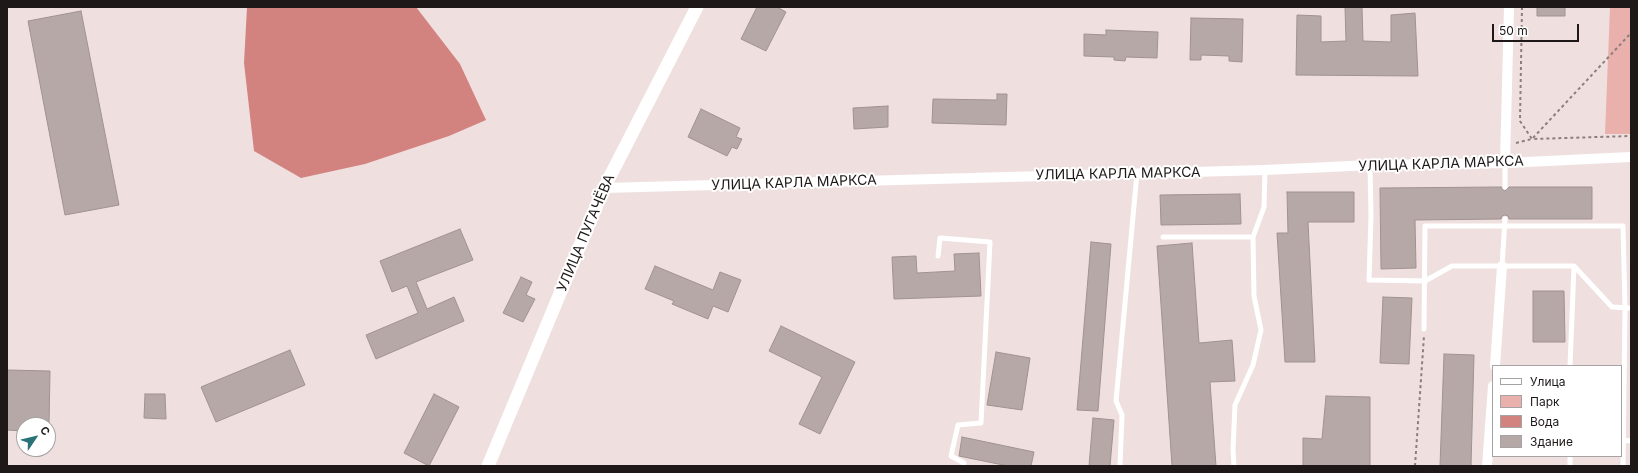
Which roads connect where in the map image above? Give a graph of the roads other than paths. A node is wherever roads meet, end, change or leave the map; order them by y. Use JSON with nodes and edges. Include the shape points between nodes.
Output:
{"nodes":[{"id":1,"x":697,"y":7,"type":"edge"},
{"id":2,"x":1509,"y":7,"type":"edge"},
{"id":3,"x":1631,"y":157,"type":"edge"},
{"id":4,"x":1505,"y":163,"type":"junction"},
{"id":5,"x":1370,"y":166,"type":"junction"},
{"id":6,"x":1265,"y":170,"type":"junction"},
{"id":7,"x":1137,"y":173,"type":"junction"},
{"id":8,"x":1505,"y":187,"type":"dead end"},
{"id":9,"x":604,"y":188,"type":"junction"},
{"id":10,"x":1505,"y":219,"type":"dead end"},
{"id":11,"x":1505,"y":226,"type":"junction"},
{"id":12,"x":1163,"y":237,"type":"dead end"},
{"id":13,"x":1253,"y":237,"type":"junction"},
{"id":14,"x":938,"y":256,"type":"dead end"},
{"id":15,"x":1502,"y":266,"type":"junction"},
{"id":16,"x":1574,"y":266,"type":"junction"},
{"id":17,"x":1425,"y":281,"type":"junction"},
{"id":18,"x":1625,"y":308,"type":"junction"},
{"id":19,"x":1631,"y":308,"type":"edge"},
{"id":20,"x":1424,"y":329,"type":"road end"},
{"id":21,"x":1495,"y":365,"type":"edge"},
{"id":22,"x":1570,"y":365,"type":"edge"},
{"id":23,"x":1492,"y":399,"type":"edge"},
{"id":24,"x":1623,"y":440,"type":"junction"},
{"id":25,"x":1631,"y":441,"type":"edge"},
{"id":26,"x":488,"y":466,"type":"edge"},
{"id":27,"x":963,"y":466,"type":"edge"},
{"id":28,"x":1120,"y":466,"type":"edge"},
{"id":29,"x":1234,"y":466,"type":"edge"},
{"id":30,"x":1487,"y":466,"type":"edge"},
{"id":31,"x":1623,"y":466,"type":"edge"}],
"edges":[{"from":1,"to":9,"type":"street","name":"УЛИЦА ПУГАЧЁВА"},
{"from":2,"to":4,"type":"street"},
{"from":3,"to":4,"type":"street","name":"УЛИЦА КАРЛА МАРКСА"},
{"from":4,"to":5,"type":"street","name":"УЛИЦА КАРЛА МАРКСА"},
{"from":4,"to":8,"type":"lane"},
{"from":5,"to":6,"type":"street","name":"УЛИЦА КАРЛА МАРКСА"},
{"from":5,"to":17,"type":"lane","via":[[1370,280]]},
{"from":6,"to":7,"type":"street","name":"УЛИЦА КАРЛА МАРКСА"},
{"from":6,"to":13,"type":"lane","via":[[1264,207]]},
{"from":7,"to":9,"type":"street","name":"УЛИЦА КАРЛА МАРКСА"},
{"from":7,"to":28,"type":"lane","via":[[1116,400],[1122,415]]},
{"from":9,"to":26,"type":"street","name":"УЛИЦА ПУГАЧЁВА"},
{"from":10,"to":11,"type":"lane"},
{"from":11,"to":15,"type":"lane"},
{"from":11,"to":17,"type":"lane","via":[[1425,226]]},
{"from":11,"to":18,"type":"lane","via":[[1623,226]]},
{"from":12,"to":13,"type":"lane"},
{"from":13,"to":29,"type":"lane","via":[[1254,296],[1261,330],[1253,365],[1235,405]]},
{"from":14,"to":27,"type":"lane","via":[[940,238],[990,242],[981,423],[958,425],[951,456],[964,463]]},
{"from":15,"to":16,"type":"lane"},
{"from":15,"to":17,"type":"lane","via":[[1452,266]]},
{"from":15,"to":21,"type":"street"},
{"from":16,"to":18,"type":"lane","via":[[1612,308]]},
{"from":16,"to":22,"type":"lane"},
{"from":17,"to":20,"type":"lane"},
{"from":18,"to":19,"type":"lane"},
{"from":18,"to":24,"type":"lane"},
{"from":23,"to":30,"type":"street"},
{"from":24,"to":25,"type":"lane"},
{"from":24,"to":31,"type":"lane"}]}
